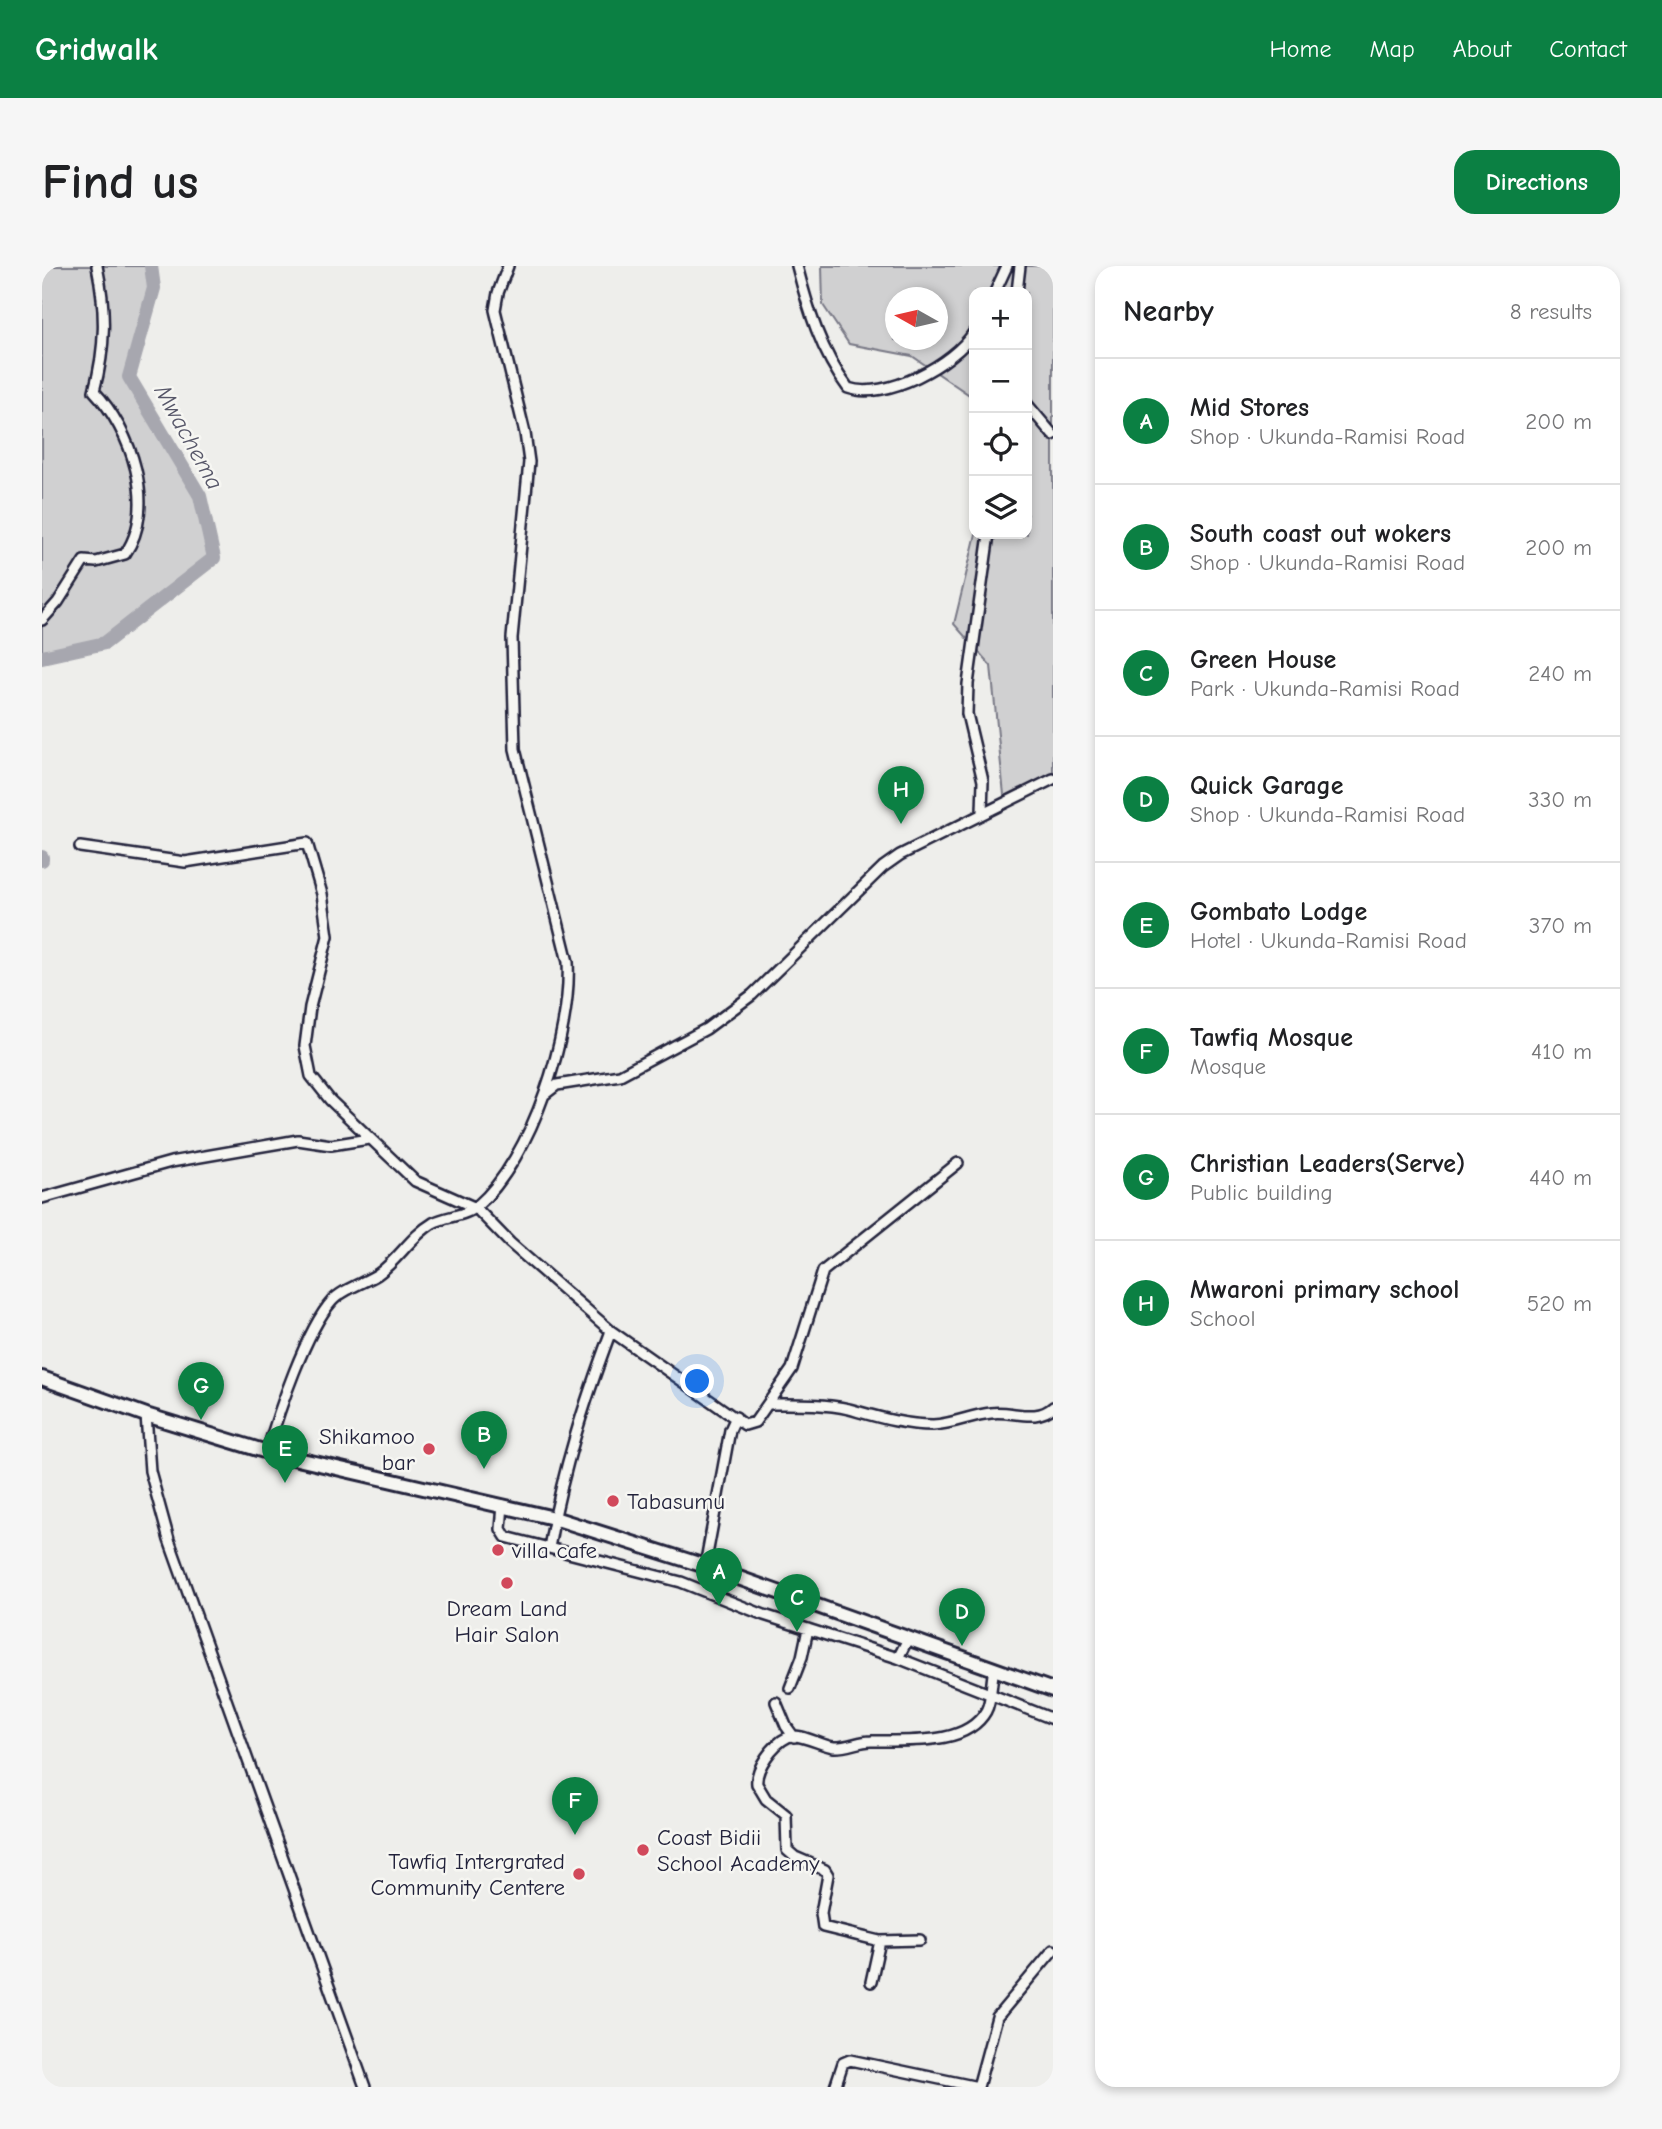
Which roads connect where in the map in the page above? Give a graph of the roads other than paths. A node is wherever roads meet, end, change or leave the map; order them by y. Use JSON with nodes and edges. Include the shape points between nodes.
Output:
{"nodes":[{"id":1,"x":97,"y":266,"type":"edge"},
{"id":2,"x":508,"y":266,"type":"edge"},
{"id":3,"x":797,"y":266,"type":"edge"},
{"id":4,"x":1007,"y":266,"type":"edge"},
{"id":5,"x":1020,"y":266,"type":"edge"},
{"id":6,"x":997,"y":287,"type":"edge"},
{"id":7,"x":1018,"y":287,"type":"edge"},
{"id":8,"x":969,"y":338,"type":"edge"},
{"id":9,"x":1032,"y":410,"type":"edge"},
{"id":10,"x":1053,"y":435,"type":"edge"},
{"id":11,"x":988,"y":539,"type":"edge"},
{"id":12,"x":42,"y":620,"type":"edge"},
{"id":13,"x":1053,"y":779,"type":"edge"},
{"id":14,"x":982,"y":812,"type":"junction"},
{"id":15,"x":80,"y":847,"type":"dead end"},
{"id":16,"x":542,"y":1096,"type":"junction"},
{"id":17,"x":369,"y":1139,"type":"junction"},
{"id":18,"x":958,"y":1163,"type":"dead end"},
{"id":19,"x":42,"y":1198,"type":"edge"},
{"id":20,"x":476,"y":1208,"type":"junction"},
{"id":21,"x":611,"y":1331,"type":"junction"},
{"id":22,"x":42,"y":1378,"type":"edge"},
{"id":23,"x":769,"y":1404,"type":"junction"},
{"id":24,"x":1053,"y":1407,"type":"edge"},
{"id":25,"x":146,"y":1415,"type":"junction"},
{"id":26,"x":736,"y":1417,"type":"junction"},
{"id":27,"x":267,"y":1452,"type":"junction"},
{"id":28,"x":503,"y":1506,"type":"junction"},
{"id":29,"x":554,"y":1518,"type":"junction"},
{"id":30,"x":549,"y":1548,"type":"junction"},
{"id":31,"x":705,"y":1566,"type":"junction"},
{"id":32,"x":808,"y":1629,"type":"junction"},
{"id":33,"x":908,"y":1639,"type":"junction"},
{"id":34,"x":898,"y":1658,"type":"junction"},
{"id":35,"x":994,"y":1669,"type":"junction"},
{"id":36,"x":790,"y":1688,"type":"dead end"},
{"id":37,"x":1053,"y":1690,"type":"edge"},
{"id":38,"x":989,"y":1695,"type":"junction"},
{"id":39,"x":776,"y":1702,"type":"dead end"},
{"id":40,"x":1053,"y":1719,"type":"edge"},
{"id":41,"x":794,"y":1737,"type":"junction"},
{"id":42,"x":920,"y":1940,"type":"dead end"},
{"id":43,"x":880,"y":1941,"type":"junction"},
{"id":44,"x":1053,"y":1950,"type":"edge"},
{"id":45,"x":871,"y":1982,"type":"dead end"},
{"id":46,"x":365,"y":2087,"type":"edge"},
{"id":47,"x":835,"y":2087,"type":"edge"},
{"id":48,"x":978,"y":2087,"type":"edge"}],
"edges":[{"from":1,"to":12,"type":"street","via":[[105,314],[102,360],[94,391],[134,458],[139,494],[134,541],[125,554],[85,561]]},
{"from":2,"to":16,"type":"street","via":[[495,310],[529,463],[512,638],[513,726],[568,962],[570,988],[566,1019]]},
{"from":3,"to":8,"type":"street","via":[[809,313],[848,388],[866,392],[921,376],[954,356]]},
{"from":4,"to":6,"type":"street"},
{"from":5,"to":7,"type":"street"},
{"from":9,"to":10,"type":"street"},
{"from":11,"to":14,"type":"street","via":[[967,714],[983,781]]},
{"from":13,"to":14,"type":"street"},
{"from":14,"to":16,"type":"street","via":[[883,867],[752,995],[706,1029],[620,1075],[557,1085]]},
{"from":15,"to":17,"type":"street","via":[[185,862],[307,844],[328,936],[305,1046],[311,1076]]},
{"from":16,"to":20,"type":"street","via":[[520,1150]]},
{"from":17,"to":19,"type":"street","via":[[331,1145],[298,1140],[171,1162]]},
{"from":17,"to":20,"type":"street","via":[[415,1181]]},
{"from":18,"to":23,"type":"street","via":[[823,1271],[792,1369]]},
{"from":20,"to":21,"type":"street","via":[[510,1244]]},
{"from":20,"to":27,"type":"street","via":[[426,1227],[380,1272],[330,1303],[281,1402]]},
{"from":21,"to":26,"type":"street"},
{"from":21,"to":29,"type":"street","via":[[583,1407]]},
{"from":22,"to":25,"type":"highway"},
{"from":23,"to":24,"type":"street","via":[[809,1404],[848,1409],[889,1422],[933,1425],[993,1412],[1038,1415]]},
{"from":23,"to":26,"type":"street","via":[[750,1425]]},
{"from":25,"to":27,"type":"highway"},
{"from":25,"to":46,"type":"street","via":[[154,1493],[169,1540]]},
{"from":26,"to":31,"type":"street"},
{"from":27,"to":28,"type":"highway"},
{"from":28,"to":29,"type":"highway"},
{"from":28,"to":30,"type":"street","via":[[501,1529],[506,1537]]},
{"from":29,"to":30,"type":"street"},
{"from":29,"to":31,"type":"highway"},
{"from":30,"to":32,"type":"street","via":[[681,1582]]},
{"from":31,"to":33,"type":"highway"},
{"from":32,"to":34,"type":"street"},
{"from":32,"to":36,"type":"street"},
{"from":33,"to":34,"type":"street"},
{"from":33,"to":35,"type":"highway"},
{"from":34,"to":38,"type":"street"},
{"from":35,"to":37,"type":"highway"},
{"from":35,"to":38,"type":"street"},
{"from":38,"to":40,"type":"street"},
{"from":38,"to":41,"type":"street","via":[[987,1710],[976,1723],[948,1736],[837,1747]]},
{"from":39,"to":41,"type":"street"},
{"from":41,"to":43,"type":"street","via":[[787,1737],[761,1765],[757,1784],[766,1799],[786,1815],[787,1850],[828,1875],[823,1927]]},
{"from":42,"to":43,"type":"street"},
{"from":43,"to":45,"type":"street"},
{"from":44,"to":48,"type":"street","via":[[997,2017]]},
{"from":47,"to":48,"type":"street","via":[[843,2063],[850,2060]]}]}
